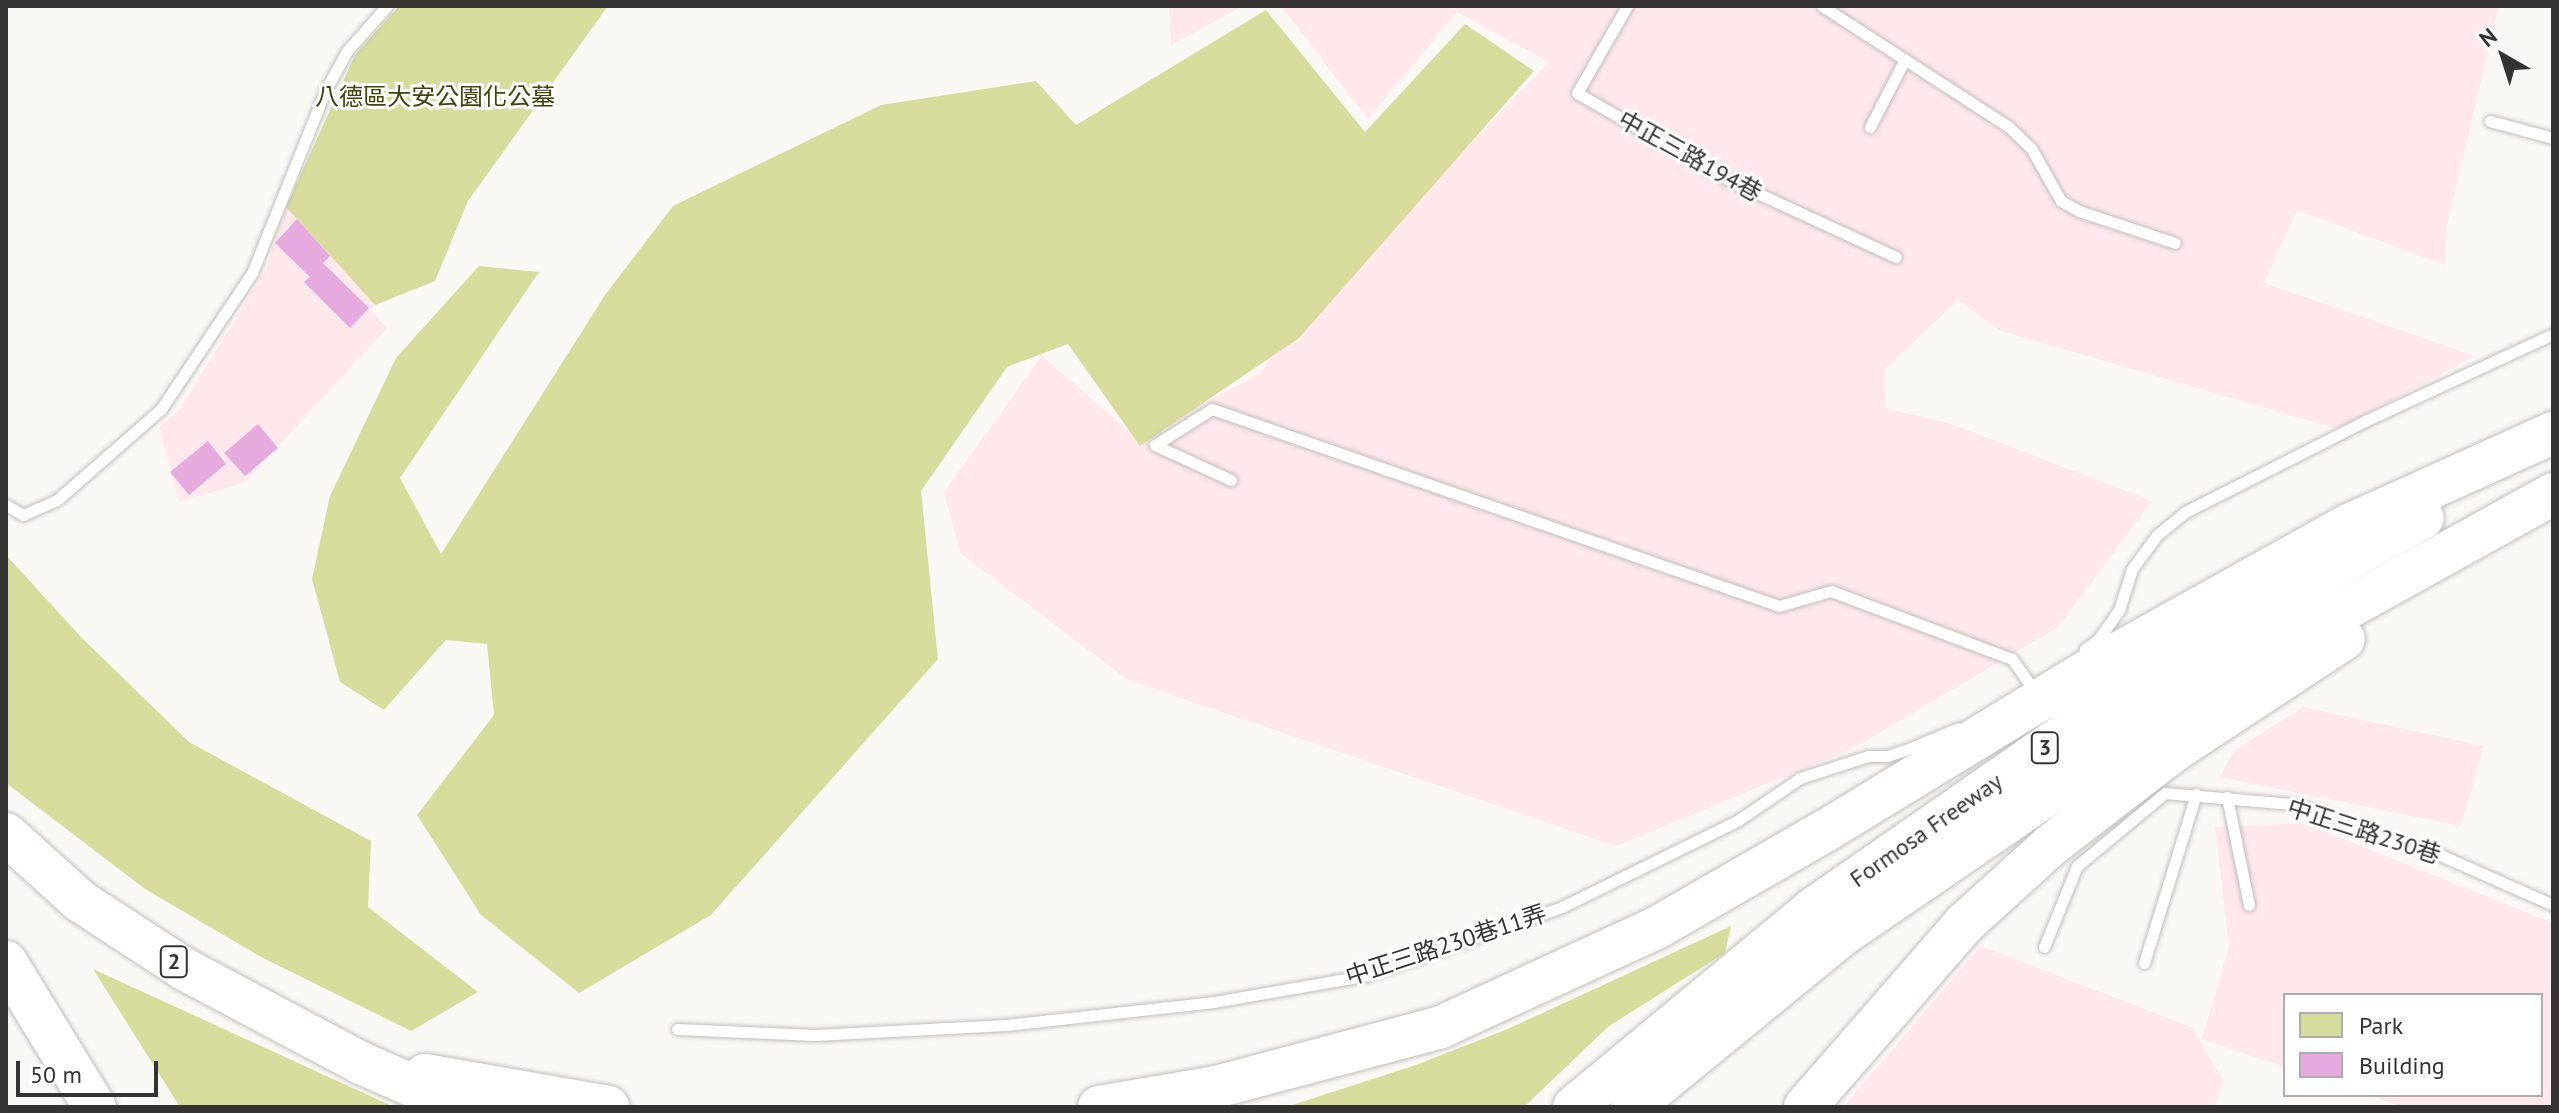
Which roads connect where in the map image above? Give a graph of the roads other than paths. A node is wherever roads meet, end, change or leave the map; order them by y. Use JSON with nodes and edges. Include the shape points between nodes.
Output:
{"nodes":[{"id":1,"x":387,"y":6,"type":"edge"},
{"id":2,"x":1627,"y":6,"type":"edge"},
{"id":3,"x":1828,"y":8,"type":"edge"},
{"id":4,"x":1905,"y":59,"type":"junction"},
{"id":5,"x":2490,"y":121,"type":"dead end"},
{"id":6,"x":1870,"y":127,"type":"dead end"},
{"id":7,"x":2553,"y":138,"type":"edge"},
{"id":8,"x":2175,"y":243,"type":"dead end"},
{"id":9,"x":1896,"y":257,"type":"dead end"},
{"id":10,"x":2553,"y":334,"type":"edge"},
{"id":11,"x":2553,"y":433,"type":"edge"},
{"id":12,"x":2553,"y":446,"type":"edge"},
{"id":13,"x":1231,"y":480,"type":"dead end"},
{"id":14,"x":2553,"y":494,"type":"edge"},
{"id":15,"x":2553,"y":502,"type":"edge"},
{"id":16,"x":6,"y":505,"type":"edge"},
{"id":17,"x":2074,"y":657,"type":"dead end"},
{"id":18,"x":2016,"y":693,"type":"dead end"},
{"id":19,"x":1975,"y":718,"type":"dead end"},
{"id":20,"x":2196,"y":794,"type":"junction"},
{"id":21,"x":2227,"y":797,"type":"junction"},
{"id":22,"x":6,"y":834,"type":"edge"},
{"id":23,"x":2249,"y":905,"type":"dead end"},
{"id":24,"x":2553,"y":905,"type":"edge"},
{"id":25,"x":2044,"y":947,"type":"dead end"},
{"id":26,"x":6,"y":962,"type":"edge"},
{"id":27,"x":2144,"y":963,"type":"dead end"},
{"id":28,"x":677,"y":1029,"type":"dead end"},
{"id":29,"x":361,"y":1063,"type":"junction"},
{"id":30,"x":95,"y":1107,"type":"edge"},
{"id":31,"x":461,"y":1107,"type":"edge"},
{"id":32,"x":608,"y":1107,"type":"edge"},
{"id":33,"x":1099,"y":1107,"type":"edge"},
{"id":34,"x":1574,"y":1107,"type":"edge"},
{"id":35,"x":1632,"y":1107,"type":"edge"},
{"id":36,"x":1805,"y":1107,"type":"edge"}],
"edges":[{"from":1,"to":16,"type":"lane","via":[[347,51],[325,91],[252,273],[161,409],[57,500],[23,515]]},
{"from":2,"to":9,"type":"lane","name":"中正三路194巷","via":[[1577,93],[1727,179]]},
{"from":3,"to":4,"type":"lane"},
{"from":4,"to":6,"type":"lane"},
{"from":4,"to":8,"type":"lane","via":[[2009,127],[2031,148],[2061,201]]},
{"from":5,"to":7,"type":"lane"},
{"from":10,"to":17,"type":"lane","via":[[2185,512],[2157,535],[2132,569],[2119,610],[2098,640]]},
{"from":11,"to":33,"type":"highway","via":[[2349,525],[2106,660],[1658,927],[1441,1027],[1216,1087]]},
{"from":12,"to":34,"type":"highway","name":"Formosa Freeway","number":"3","via":[[2182,653],[1813,909]]},
{"from":13,"to":18,"type":"lane","via":[[1155,445],[1212,409],[1779,606],[1831,591],[2012,659],[2035,682]]},
{"from":14,"to":35,"type":"highway","name":"Formosa Freeway","number":"3","via":[[2205,687],[1842,935]]},
{"from":15,"to":36,"type":"highway","via":[[2175,750],[2051,845],[1965,923]]},
{"from":19,"to":28,"type":"lane","name":"中正三路230巷11弄","via":[[1906,750],[1800,778],[1724,828],[1562,907],[1368,975],[1214,1002],[1006,1025],[815,1035]]},
{"from":20,"to":21,"type":"lane","name":"中正三路230巷"},
{"from":20,"to":25,"type":"lane","name":"中正三路230巷","via":[[2165,793],[2077,866]]},
{"from":20,"to":27,"type":"lane"},
{"from":21,"to":23,"type":"lane"},
{"from":21,"to":24,"type":"lane","name":"中正三路230巷","via":[[2292,804],[2331,815],[2365,832],[2438,854]]},
{"from":22,"to":29,"type":"highway","number":"2","via":[[80,901],[173,961]]},
{"from":26,"to":30,"type":"highway"},
{"from":29,"to":31,"type":"highway"},
{"from":29,"to":32,"type":"highway"}]}
